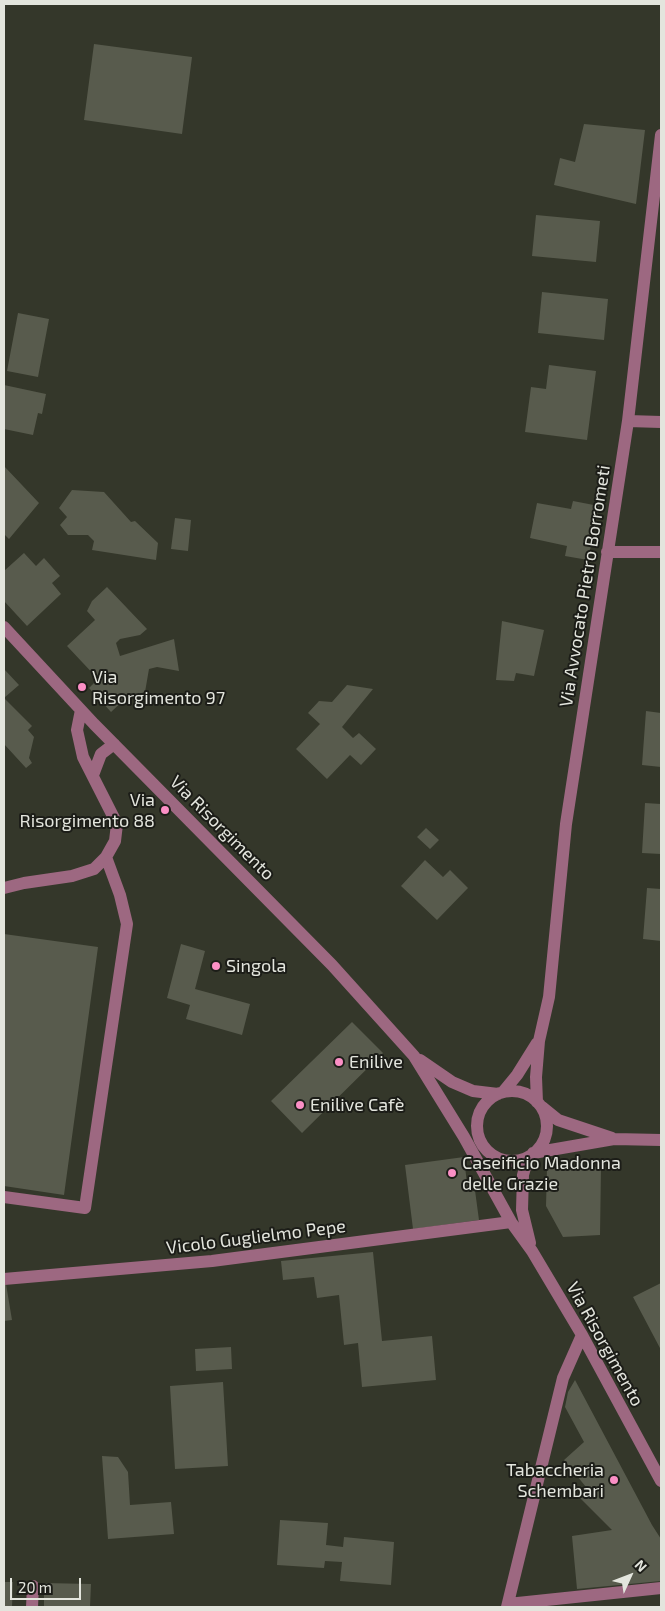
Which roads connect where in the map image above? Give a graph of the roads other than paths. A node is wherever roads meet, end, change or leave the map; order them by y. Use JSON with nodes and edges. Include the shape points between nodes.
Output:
{"nodes":[{"id":1,"x":661,"y":135,"type":"edge"},
{"id":2,"x":628,"y":422,"type":"junction"},
{"id":3,"x":661,"y":422,"type":"edge"},
{"id":4,"x":607,"y":552,"type":"junction"},
{"id":5,"x":661,"y":552,"type":"edge"},
{"id":6,"x":4,"y":627,"type":"edge"},
{"id":7,"x":81,"y":710,"type":"junction"},
{"id":8,"x":114,"y":744,"type":"junction"},
{"id":9,"x":92,"y":775,"type":"junction"},
{"id":10,"x":106,"y":857,"type":"junction"},
{"id":11,"x":4,"y":888,"type":"edge"},
{"id":12,"x":539,"y":1041,"type":"junction"},
{"id":13,"x":414,"y":1056,"type":"junction"},
{"id":14,"x":500,"y":1093,"type":"junction"},
{"id":15,"x":539,"y":1104,"type":"junction"},
{"id":16,"x":464,"y":1136,"type":"junction"},
{"id":17,"x":614,"y":1139,"type":"junction"},
{"id":18,"x":661,"y":1140,"type":"edge"},
{"id":19,"x":484,"y":1146,"type":"junction"},
{"id":20,"x":530,"y":1155,"type":"junction"},
{"id":21,"x":491,"y":1184,"type":"junction"},
{"id":22,"x":4,"y":1197,"type":"edge"},
{"id":23,"x":511,"y":1222,"type":"junction"},
{"id":24,"x":532,"y":1250,"type":"junction"},
{"id":25,"x":4,"y":1279,"type":"edge"},
{"id":26,"x":582,"y":1335,"type":"junction"},
{"id":27,"x":661,"y":1481,"type":"edge"},
{"id":28,"x":33,"y":1586,"type":"dead end"},
{"id":29,"x":661,"y":1588,"type":"edge"},
{"id":30,"x":508,"y":1606,"type":"edge"},
{"id":31,"x":32,"y":1607,"type":"edge"}],
"edges":[{"from":1,"to":2,"type":"street","name":"Via Avvocato Pietro Borrometi"},
{"from":2,"to":3,"type":"street"},
{"from":2,"to":4,"type":"street","name":"Via Avvocato Pietro Borrometi"},
{"from":4,"to":5,"type":"street"},
{"from":4,"to":12,"type":"street","name":"Via Avvocato Pietro Borrometi","via":[[566,824],[550,997]]},
{"from":6,"to":7,"type":"street","name":"Via Risorgimento"},
{"from":7,"to":8,"type":"street","name":"Via Risorgimento"},
{"from":7,"to":9,"type":"street","via":[[77,730],[83,757]]},
{"from":8,"to":9,"type":"street","via":[[101,754]]},
{"from":8,"to":13,"type":"street","name":"Via Risorgimento","via":[[332,965]]},
{"from":9,"to":10,"type":"street","via":[[117,824],[115,841]]},
{"from":10,"to":11,"type":"street","via":[[94,869],[72,876]]},
{"from":10,"to":22,"type":"street","via":[[127,924],[85,1208]]},
{"from":12,"to":14,"type":"street","via":[[518,1075]]},
{"from":12,"to":15,"type":"street","via":[[536,1077]]},
{"from":13,"to":14,"type":"street","via":[[452,1082],[473,1091]]},
{"from":13,"to":16,"type":"street"},
{"from":14,"to":15,"type":"street","via":[[518,1091]]},
{"from":14,"to":19,"type":"street","via":[[481,1110],[478,1125]]},
{"from":15,"to":17,"type":"street","via":[[558,1120]]},
{"from":15,"to":20,"type":"street","via":[[545,1114],[546,1132],[540,1147]]},
{"from":16,"to":19,"type":"street"},
{"from":16,"to":21,"type":"street"},
{"from":17,"to":18,"type":"street"},
{"from":17,"to":20,"type":"street"},
{"from":19,"to":20,"type":"street","via":[[508,1160]]},
{"from":19,"to":21,"type":"street"},
{"from":20,"to":24,"type":"street","via":[[524,1175],[522,1210]]},
{"from":21,"to":23,"type":"street"},
{"from":23,"to":24,"type":"street"},
{"from":23,"to":25,"type":"street","name":"Vicolo Guglielmo Pepe","via":[[212,1261]]},
{"from":24,"to":26,"type":"street","name":"Via Risorgimento"},
{"from":26,"to":27,"type":"street","name":"Via Risorgimento"},
{"from":26,"to":30,"type":"street","via":[[564,1378]]},
{"from":28,"to":31,"type":"street"},
{"from":29,"to":30,"type":"street"}]}
